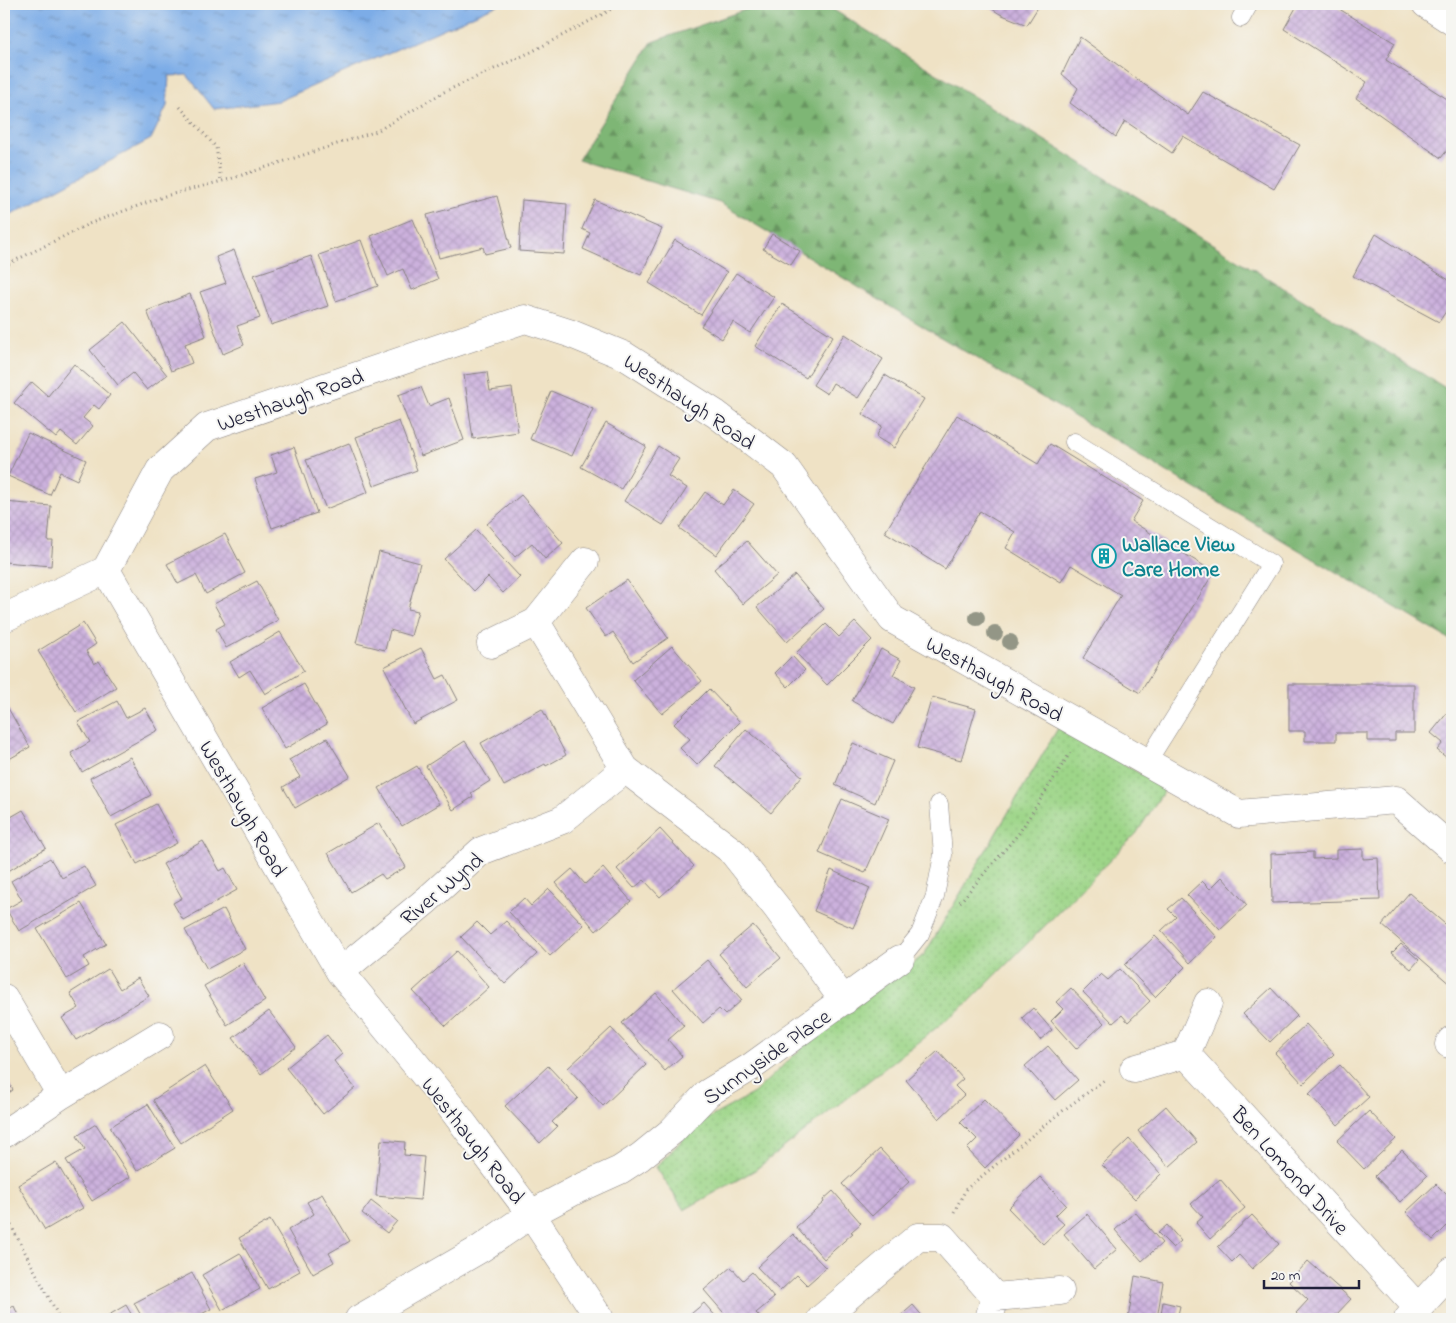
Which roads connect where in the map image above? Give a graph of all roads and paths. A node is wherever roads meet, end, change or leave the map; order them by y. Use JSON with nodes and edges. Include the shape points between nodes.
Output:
{"nodes":[{"id":1,"x":619,"y":4,"type":"edge"},
{"id":2,"x":1426,"y":4,"type":"edge"},
{"id":3,"x":1452,"y":21,"type":"edge"},
{"id":4,"x":180,"y":107,"type":"dead end"},
{"id":5,"x":221,"y":181,"type":"junction"},
{"id":6,"x":4,"y":266,"type":"edge"},
{"id":7,"x":1074,"y":442,"type":"dead end"},
{"id":8,"x":585,"y":561,"type":"dead end"},
{"id":9,"x":106,"y":570,"type":"junction"},
{"id":10,"x":4,"y":618,"type":"edge"},
{"id":11,"x":536,"y":622,"type":"junction"},
{"id":12,"x":491,"y":644,"type":"dead end"},
{"id":13,"x":1086,"y":729,"type":"junction"},
{"id":14,"x":1146,"y":762,"type":"junction"},
{"id":15,"x":625,"y":769,"type":"junction"},
{"id":16,"x":939,"y":804,"type":"dead end"},
{"id":17,"x":1452,"y":848,"type":"edge"},
{"id":18,"x":959,"y":904,"type":"dead end"},
{"id":19,"x":900,"y":959,"type":"joint"},
{"id":20,"x":340,"y":972,"type":"junction"},
{"id":21,"x":4,"y":998,"type":"edge"},
{"id":22,"x":844,"y":1001,"type":"junction"},
{"id":23,"x":1208,"y":1003,"type":"dead end"},
{"id":24,"x":160,"y":1035,"type":"dead end"},
{"id":25,"x":1186,"y":1054,"type":"junction"},
{"id":26,"x":1134,"y":1069,"type":"joint"},
{"id":27,"x":61,"y":1095,"type":"junction"},
{"id":28,"x":4,"y":1134,"type":"edge"},
{"id":29,"x":4,"y":1212,"type":"edge"},
{"id":30,"x":531,"y":1214,"type":"junction"},
{"id":31,"x":942,"y":1237,"type":"junction"},
{"id":32,"x":1452,"y":1271,"type":"edge"},
{"id":33,"x":1060,"y":1291,"type":"dead end"},
{"id":34,"x":992,"y":1308,"type":"edge"},
{"id":35,"x":1413,"y":1313,"type":"edge"},
{"id":36,"x":60,"y":1319,"type":"edge"},
{"id":37,"x":359,"y":1319,"type":"edge"},
{"id":38,"x":600,"y":1319,"type":"edge"},
{"id":39,"x":820,"y":1319,"type":"edge"}],
"edges":[{"from":1,"to":5,"type":"path","via":[[531,52],[444,92],[377,131]]},
{"from":2,"to":3,"type":"street"},
{"from":4,"to":5,"type":"path","via":[[216,148]]},
{"from":5,"to":6,"type":"path","via":[[165,196],[90,223]]},
{"from":7,"to":14,"type":"lane","via":[[1271,564]]},
{"from":8,"to":11,"type":"street"},
{"from":9,"to":10,"type":"street"},
{"from":9,"to":13,"type":"street","name":"Westhaugh Road","via":[[160,470],[207,428],[525,318],[625,356],[716,414],[784,466],[892,619]]},
{"from":9,"to":20,"type":"street","name":"Westhaugh Road"},
{"from":11,"to":12,"type":"street"},
{"from":11,"to":15,"type":"street"},
{"from":13,"to":14,"type":"street","name":"Westhaugh Road"},
{"from":13,"to":18,"type":"path","via":[[1019,833]]},
{"from":14,"to":17,"type":"street","name":"Westhaugh Road","via":[[1239,814],[1396,800]]},
{"from":15,"to":20,"type":"street","name":"River Wynd","via":[[562,820],[482,851]]},
{"from":15,"to":22,"type":"street","via":[[732,851]]},
{"from":16,"to":19,"type":"lane","via":[[942,855],[935,896],[920,934]]},
{"from":19,"to":22,"type":"street","name":"Sunnyside Place"},
{"from":20,"to":30,"type":"street","name":"Westhaugh Road","via":[[450,1106]]},
{"from":21,"to":27,"type":"street"},
{"from":22,"to":30,"type":"street","name":"Sunnyside Place","via":[[708,1093],[672,1131],[640,1157]]},
{"from":23,"to":25,"type":"street"},
{"from":24,"to":27,"type":"street"},
{"from":25,"to":26,"type":"street"},
{"from":25,"to":35,"type":"street","name":"Ben Lomond Drive"},
{"from":26,"to":31,"type":"path","via":[[1120,1070],[1061,1112],[966,1189]]},
{"from":27,"to":28,"type":"street"},
{"from":29,"to":36,"type":"path"},
{"from":30,"to":37,"type":"street","name":"Sunnyside Place","via":[[480,1249]]},
{"from":30,"to":38,"type":"street","name":"Westhaugh Road"},
{"from":31,"to":34,"type":"street"},
{"from":31,"to":39,"type":"street","via":[[918,1237]]},
{"from":32,"to":35,"type":"street"},
{"from":33,"to":34,"type":"street"}]}
